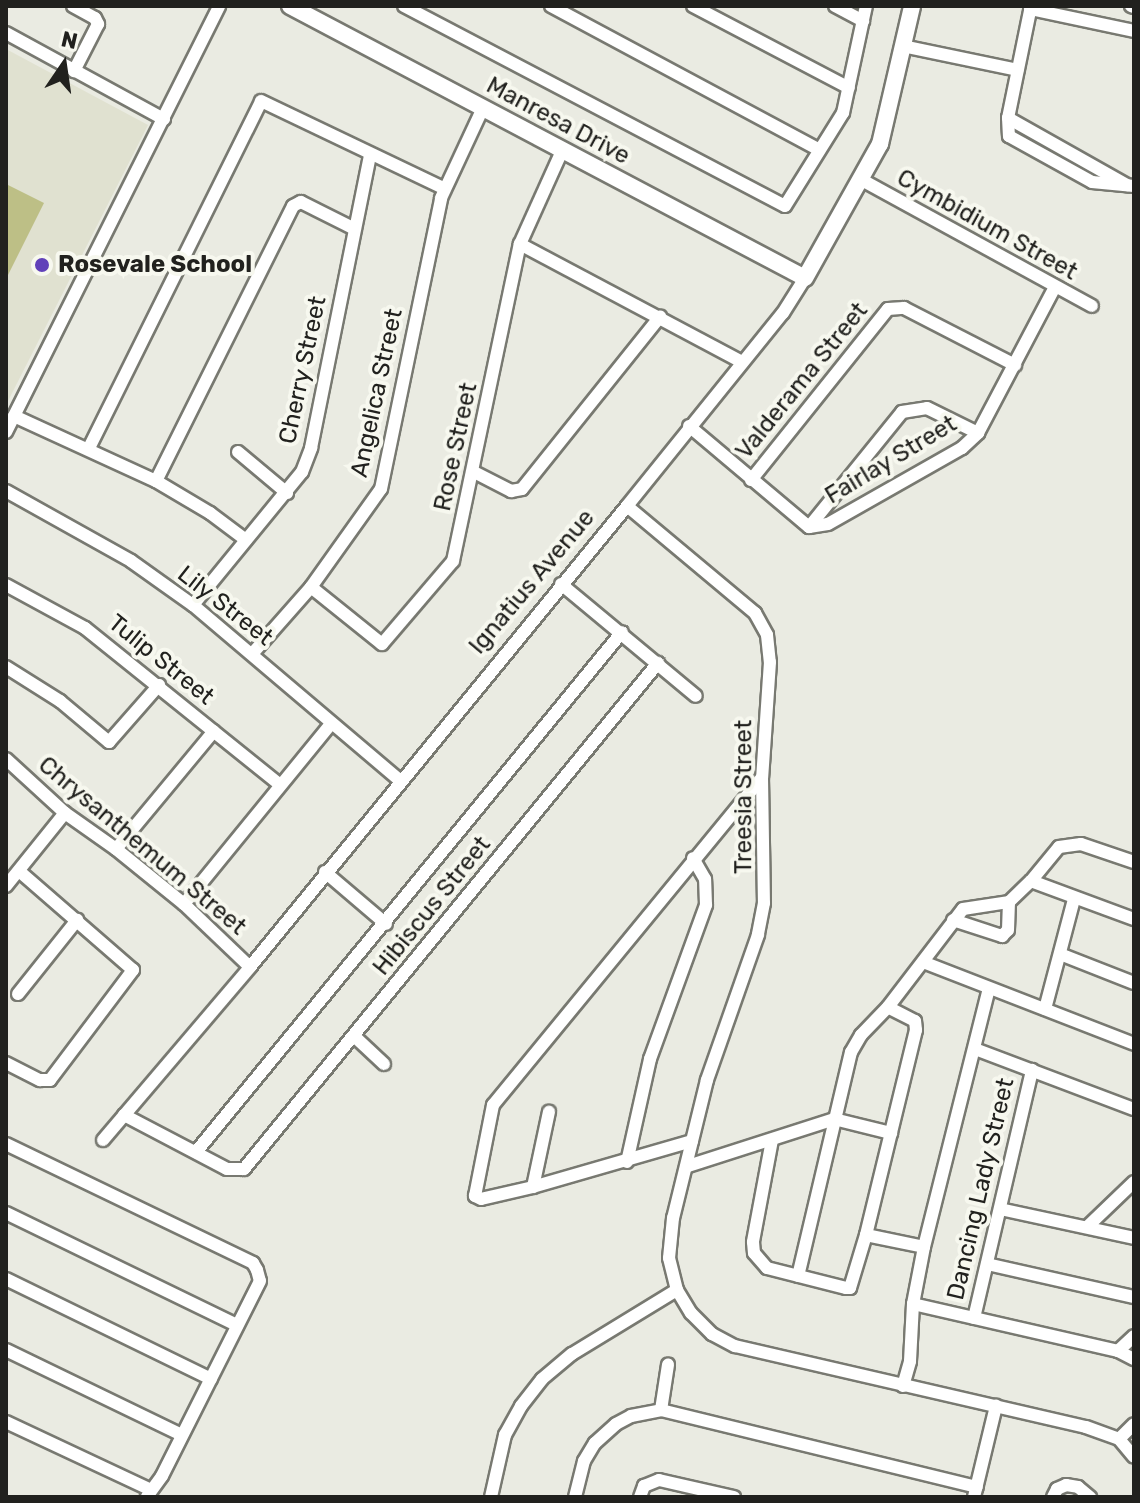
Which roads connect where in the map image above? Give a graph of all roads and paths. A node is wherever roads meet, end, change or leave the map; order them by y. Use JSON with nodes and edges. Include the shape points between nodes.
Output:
{"nodes":[{"id":1,"x":73,"y":6,"type":"edge"},
{"id":2,"x":219,"y":6,"type":"edge"},
{"id":3,"x":290,"y":6,"type":"edge"},
{"id":4,"x":404,"y":6,"type":"edge"},
{"id":5,"x":434,"y":6,"type":"edge"},
{"id":6,"x":551,"y":6,"type":"edge"},
{"id":7,"x":693,"y":6,"type":"edge"},
{"id":8,"x":835,"y":6,"type":"edge"},
{"id":9,"x":866,"y":6,"type":"edge"},
{"id":10,"x":912,"y":6,"type":"edge"},
{"id":11,"x":1031,"y":7,"type":"edge"},
{"id":12,"x":427,"y":18,"type":"junction"},
{"id":13,"x":863,"y":21,"type":"junction"},
{"id":14,"x":1134,"y":31,"type":"edge"},
{"id":15,"x":7,"y":34,"type":"edge"},
{"id":16,"x":903,"y":46,"type":"junction"},
{"id":17,"x":1018,"y":70,"type":"junction"},
{"id":18,"x":74,"y":71,"type":"junction"},
{"id":19,"x":849,"y":88,"type":"junction"},
{"id":20,"x":483,"y":108,"type":"junction"},
{"id":21,"x":164,"y":119,"type":"junction"},
{"id":22,"x":819,"y":150,"type":"junction"},
{"id":23,"x":562,"y":151,"type":"junction"},
{"id":24,"x":370,"y":156,"type":"junction"},
{"id":25,"x":862,"y":180,"type":"junction"},
{"id":26,"x":1132,"y":186,"type":"edge"},
{"id":27,"x":443,"y":188,"type":"junction"},
{"id":28,"x":355,"y":229,"type":"junction"},
{"id":29,"x":520,"y":244,"type":"junction"},
{"id":30,"x":805,"y":278,"type":"junction"},
{"id":31,"x":1054,"y":289,"type":"junction"},
{"id":32,"x":1092,"y":306,"type":"dead end"},
{"id":33,"x":660,"y":317,"type":"junction"},
{"id":34,"x":742,"y":362,"type":"junction"},
{"id":35,"x":1015,"y":365,"type":"junction"},
{"id":36,"x":14,"y":416,"type":"junction"},
{"id":37,"x":689,"y":426,"type":"junction"},
{"id":38,"x":6,"y":432,"type":"edge"},
{"id":39,"x":978,"y":433,"type":"junction"},
{"id":40,"x":89,"y":448,"type":"junction"},
{"id":41,"x":238,"y":452,"type":"dead end"},
{"id":42,"x":474,"y":472,"type":"junction"},
{"id":43,"x":751,"y":480,"type":"junction"},
{"id":44,"x":156,"y":481,"type":"junction"},
{"id":45,"x":6,"y":491,"type":"edge"},
{"id":46,"x":287,"y":493,"type":"junction"},
{"id":47,"x":627,"y":506,"type":"junction"},
{"id":48,"x":809,"y":527,"type":"junction"},
{"id":49,"x":246,"y":540,"type":"junction"},
{"id":50,"x":453,"y":561,"type":"junction"},
{"id":51,"x":465,"y":570,"type":"dead end"},
{"id":52,"x":561,"y":584,"type":"junction"},
{"id":53,"x":6,"y":585,"type":"edge"},
{"id":54,"x":311,"y":587,"type":"junction"},
{"id":55,"x":193,"y":605,"type":"junction"},
{"id":56,"x":622,"y":632,"type":"junction"},
{"id":57,"x":252,"y":654,"type":"junction"},
{"id":58,"x":658,"y":663,"type":"junction"},
{"id":59,"x":6,"y":667,"type":"edge"},
{"id":60,"x":159,"y":685,"type":"junction"},
{"id":61,"x":696,"y":696,"type":"dead end"},
{"id":62,"x":331,"y":724,"type":"junction"},
{"id":63,"x":214,"y":731,"type":"junction"},
{"id":64,"x":6,"y":759,"type":"edge"},
{"id":65,"x":762,"y":778,"type":"junction"},
{"id":66,"x":399,"y":780,"type":"junction"},
{"id":67,"x":280,"y":785,"type":"junction"},
{"id":68,"x":65,"y":813,"type":"junction"},
{"id":69,"x":116,"y":849,"type":"junction"},
{"id":70,"x":693,"y":858,"type":"junction"},
{"id":71,"x":1134,"y":862,"type":"edge"},
{"id":72,"x":19,"y":871,"type":"junction"},
{"id":73,"x":325,"y":872,"type":"junction"},
{"id":74,"x":1031,"y":881,"type":"junction"},
{"id":75,"x":6,"y":886,"type":"edge"},
{"id":76,"x":1074,"y":899,"type":"junction"},
{"id":77,"x":1009,"y":902,"type":"junction"},
{"id":78,"x":184,"y":904,"type":"junction"},
{"id":79,"x":1134,"y":919,"type":"edge"},
{"id":80,"x":77,"y":920,"type":"junction"},
{"id":81,"x":953,"y":920,"type":"junction"},
{"id":82,"x":386,"y":924,"type":"junction"},
{"id":83,"x":1060,"y":954,"type":"junction"},
{"id":84,"x":923,"y":962,"type":"junction"},
{"id":85,"x":250,"y":967,"type":"junction"},
{"id":86,"x":1134,"y":983,"type":"edge"},
{"id":87,"x":989,"y":989,"type":"junction"},
{"id":88,"x":18,"y":994,"type":"dead end"},
{"id":89,"x":888,"y":1007,"type":"junction"},
{"id":90,"x":1045,"y":1009,"type":"junction"},
{"id":91,"x":354,"y":1036,"type":"junction"},
{"id":92,"x":1134,"y":1044,"type":"edge"},
{"id":93,"x":975,"y":1049,"type":"junction"},
{"id":94,"x":6,"y":1063,"type":"edge"},
{"id":95,"x":384,"y":1064,"type":"dead end"},
{"id":96,"x":1032,"y":1070,"type":"junction"},
{"id":97,"x":1134,"y":1109,"type":"edge"},
{"id":98,"x":549,"y":1112,"type":"dead end"},
{"id":99,"x":124,"y":1115,"type":"junction"},
{"id":100,"x":834,"y":1119,"type":"junction"},
{"id":101,"x":891,"y":1133,"type":"junction"},
{"id":102,"x":103,"y":1140,"type":"dead end"},
{"id":103,"x":772,"y":1140,"type":"junction"},
{"id":104,"x":692,"y":1141,"type":"junction"},
{"id":105,"x":6,"y":1145,"type":"edge"},
{"id":106,"x":196,"y":1152,"type":"junction"},
{"id":107,"x":627,"y":1162,"type":"junction"},
{"id":108,"x":688,"y":1166,"type":"junction"},
{"id":109,"x":1134,"y":1182,"type":"edge"},
{"id":110,"x":533,"y":1187,"type":"junction"},
{"id":111,"x":1000,"y":1209,"type":"junction"},
{"id":112,"x":6,"y":1213,"type":"edge"},
{"id":113,"x":1087,"y":1227,"type":"junction"},
{"id":114,"x":866,"y":1235,"type":"junction"},
{"id":115,"x":1134,"y":1238,"type":"edge"},
{"id":116,"x":924,"y":1247,"type":"junction"},
{"id":117,"x":987,"y":1264,"type":"junction"},
{"id":118,"x":798,"y":1276,"type":"junction"},
{"id":119,"x":6,"y":1279,"type":"edge"},
{"id":120,"x":677,"y":1290,"type":"junction"},
{"id":121,"x":1134,"y":1297,"type":"edge"},
{"id":122,"x":913,"y":1304,"type":"junction"},
{"id":123,"x":974,"y":1318,"type":"junction"},
{"id":124,"x":237,"y":1325,"type":"junction"},
{"id":125,"x":1134,"y":1336,"type":"edge"},
{"id":126,"x":6,"y":1350,"type":"edge"},
{"id":127,"x":1118,"y":1351,"type":"junction"},
{"id":128,"x":1134,"y":1359,"type":"edge"},
{"id":129,"x":668,"y":1365,"type":"dead end"},
{"id":130,"x":211,"y":1379,"type":"junction"},
{"id":131,"x":903,"y":1386,"type":"junction"},
{"id":132,"x":996,"y":1406,"type":"junction"},
{"id":133,"x":661,"y":1410,"type":"junction"},
{"id":134,"x":6,"y":1422,"type":"edge"},
{"id":135,"x":1134,"y":1424,"type":"edge"},
{"id":136,"x":182,"y":1435,"type":"junction"},
{"id":137,"x":1119,"y":1439,"type":"junction"},
{"id":138,"x":1134,"y":1457,"type":"edge"},
{"id":139,"x":976,"y":1492,"type":"edge"},
{"id":140,"x":149,"y":1494,"type":"edge"},
{"id":141,"x":491,"y":1497,"type":"edge"},
{"id":142,"x":575,"y":1497,"type":"edge"},
{"id":143,"x":640,"y":1497,"type":"edge"},
{"id":144,"x":734,"y":1497,"type":"edge"},
{"id":145,"x":1053,"y":1497,"type":"edge"},
{"id":146,"x":1090,"y":1497,"type":"edge"}],
"edges":[{"from":1,"to":18,"type":"street","via":[[98,24]]},
{"from":2,"to":21,"type":"street"},
{"from":3,"to":20,"type":"street","name":"Manresa Drive"},
{"from":4,"to":12,"type":"street"},
{"from":5,"to":12,"type":"street"},
{"from":6,"to":22,"type":"street"},
{"from":7,"to":19,"type":"street"},
{"from":8,"to":13,"type":"street"},
{"from":9,"to":13,"type":"street"},
{"from":10,"to":16,"type":"street","name":"Ignatius Avenue"},
{"from":11,"to":14,"type":"street"},
{"from":11,"to":17,"type":"street"},
{"from":12,"to":22,"type":"street","via":[[781,205],[789,203]]},
{"from":13,"to":19,"type":"street"},
{"from":15,"to":18,"type":"street"},
{"from":16,"to":17,"type":"street"},
{"from":16,"to":25,"type":"street","name":"Ignatius Avenue","via":[[886,126]]},
{"from":17,"to":26,"type":"street","via":[[1007,131],[1014,140],[1092,182]]},
{"from":18,"to":21,"type":"street"},
{"from":19,"to":22,"type":"street","via":[[837,126]]},
{"from":20,"to":23,"type":"street","name":"Manresa Drive"},
{"from":20,"to":27,"type":"street","name":"Angelica Street"},
{"from":21,"to":36,"type":"street"},
{"from":23,"to":29,"type":"street","name":"Rose Street"},
{"from":23,"to":30,"type":"street","name":"Manresa Drive"},
{"from":24,"to":27,"type":"street"},
{"from":24,"to":28,"type":"street","name":"Cherry Street"},
{"from":24,"to":40,"type":"street","via":[[261,101]]},
{"from":25,"to":30,"type":"street","name":"Ignatius Avenue"},
{"from":25,"to":31,"type":"street","name":"Cymbidium Street"},
{"from":27,"to":54,"type":"street","name":"Angelica Street","via":[[381,489]]},
{"from":28,"to":44,"type":"street","via":[[296,202]]},
{"from":28,"to":46,"type":"street","name":"Cherry Street","via":[[311,448]]},
{"from":29,"to":33,"type":"street"},
{"from":29,"to":42,"type":"street","name":"Rose Street"},
{"from":30,"to":34,"type":"street","name":"Ignatius Avenue"},
{"from":31,"to":32,"type":"street","name":"Cymbidium Street"},
{"from":31,"to":35,"type":"street","name":"Fairlay Street"},
{"from":33,"to":34,"type":"street"},
{"from":33,"to":42,"type":"street","via":[[522,489],[504,488]]},
{"from":34,"to":37,"type":"street","name":"Ignatius Avenue"},
{"from":35,"to":39,"type":"street","name":"Fairlay Street"},
{"from":35,"to":43,"type":"street","name":"Valderama Street","via":[[904,308],[888,309]]},
{"from":36,"to":38,"type":"street"},
{"from":36,"to":40,"type":"street"},
{"from":37,"to":43,"type":"street"},
{"from":37,"to":47,"type":"street","name":"Ignatius Avenue"},
{"from":39,"to":48,"type":"street","name":"Fairlay Street","via":[[962,448],[828,524]]},
{"from":39,"to":48,"type":"street","via":[[927,408],[902,412]]},
{"from":40,"to":44,"type":"street"},
{"from":41,"to":46,"type":"street"},
{"from":42,"to":50,"type":"street","name":"Rose Street"},
{"from":43,"to":48,"type":"street"},
{"from":44,"to":49,"type":"street"},
{"from":45,"to":55,"type":"street","name":"Lily Street","via":[[131,561]]},
{"from":46,"to":49,"type":"street","name":"Cherry Street"},
{"from":47,"to":52,"type":"street","name":"Ignatius Avenue"},
{"from":47,"to":65,"type":"street","name":"Treesia Street","via":[[746,604],[767,635]]},
{"from":49,"to":55,"type":"street","name":"Cherry Street"},
{"from":50,"to":51,"type":"street"},
{"from":50,"to":54,"type":"street","name":"Rose Street","via":[[382,644]]},
{"from":52,"to":56,"type":"street"},
{"from":52,"to":66,"type":"street","name":"Ignatius Avenue"},
{"from":53,"to":60,"type":"street","name":"Tulip Street","via":[[73,620]]},
{"from":54,"to":57,"type":"street","name":"Angelica Street"},
{"from":55,"to":57,"type":"street","name":"Lily Street"},
{"from":56,"to":58,"type":"street"},
{"from":56,"to":82,"type":"street"},
{"from":57,"to":62,"type":"street","name":"Lily Street"},
{"from":58,"to":61,"type":"street"},
{"from":58,"to":91,"type":"street","name":"Hibiscus Street"},
{"from":59,"to":60,"type":"street","via":[[60,701],[109,742]]},
{"from":60,"to":63,"type":"street","name":"Tulip Street"},
{"from":62,"to":66,"type":"street","name":"Lily Street"},
{"from":62,"to":67,"type":"street"},
{"from":63,"to":67,"type":"street","name":"Tulip Street"},
{"from":63,"to":69,"type":"street"},
{"from":64,"to":68,"type":"street","name":"Chrysanthemum Street"},
{"from":65,"to":70,"type":"street"},
{"from":65,"to":104,"type":"street","name":"Treesia Street","via":[[764,903],[758,935],[707,1080]]},
{"from":66,"to":73,"type":"street","name":"Ignatius Avenue"},
{"from":67,"to":78,"type":"street"},
{"from":68,"to":69,"type":"street","name":"Chrysanthemum Street"},
{"from":68,"to":72,"type":"street"},
{"from":69,"to":78,"type":"street","name":"Chrysanthemum Street"},
{"from":70,"to":107,"type":"street","via":[[705,879],[706,905],[650,1059]]},
{"from":70,"to":110,"type":"street","via":[[493,1105],[475,1196]]},
{"from":71,"to":74,"type":"street","via":[[1068,843]]},
{"from":72,"to":75,"type":"street"},
{"from":72,"to":80,"type":"street"},
{"from":73,"to":82,"type":"street"},
{"from":73,"to":85,"type":"street","name":"Ignatius Avenue"},
{"from":74,"to":76,"type":"street"},
{"from":74,"to":77,"type":"street"},
{"from":76,"to":79,"type":"street"},
{"from":76,"to":83,"type":"street"},
{"from":77,"to":81,"type":"street","via":[[967,906]]},
{"from":77,"to":81,"type":"street","via":[[1008,930],[1002,936]]},
{"from":78,"to":85,"type":"street","name":"Chrysanthemum Street"},
{"from":80,"to":88,"type":"street"},
{"from":80,"to":94,"type":"street","via":[[133,970],[50,1080]]},
{"from":81,"to":84,"type":"street"},
{"from":82,"to":106,"type":"street"},
{"from":83,"to":86,"type":"street"},
{"from":83,"to":90,"type":"street"},
{"from":84,"to":87,"type":"street"},
{"from":84,"to":89,"type":"street"},
{"from":85,"to":99,"type":"street","name":"Ignatius Avenue"},
{"from":87,"to":90,"type":"street"},
{"from":87,"to":93,"type":"street"},
{"from":89,"to":100,"type":"street","via":[[854,1044]]},
{"from":89,"to":101,"type":"street","via":[[917,1025]]},
{"from":90,"to":92,"type":"street"},
{"from":91,"to":95,"type":"street"},
{"from":91,"to":106,"type":"street","name":"Hibiscus Street","via":[[244,1169]]},
{"from":93,"to":96,"type":"street"},
{"from":93,"to":116,"type":"street"},
{"from":96,"to":97,"type":"street"},
{"from":96,"to":111,"type":"street","name":"Dancing Lady Street"},
{"from":98,"to":110,"type":"street"},
{"from":99,"to":102,"type":"street","name":"Ignatius Avenue"},
{"from":99,"to":106,"type":"street"},
{"from":100,"to":101,"type":"street"},
{"from":100,"to":103,"type":"street"},
{"from":100,"to":118,"type":"street"},
{"from":101,"to":114,"type":"street"},
{"from":103,"to":108,"type":"street"},
{"from":103,"to":118,"type":"street","via":[[754,1253],[767,1268]]},
{"from":104,"to":107,"type":"street"},
{"from":104,"to":108,"type":"street","name":"Treesia Street"},
{"from":105,"to":124,"type":"street","via":[[253,1263],[260,1281]]},
{"from":107,"to":110,"type":"street"},
{"from":108,"to":120,"type":"street","name":"Treesia Street","via":[[669,1238]]},
{"from":109,"to":113,"type":"street"},
{"from":111,"to":113,"type":"street"},
{"from":111,"to":117,"type":"street","name":"Dancing Lady Street"},
{"from":112,"to":124,"type":"street"},
{"from":113,"to":115,"type":"street"},
{"from":114,"to":116,"type":"street"},
{"from":114,"to":118,"type":"street","via":[[850,1288]]},
{"from":116,"to":122,"type":"street"},
{"from":117,"to":121,"type":"street"},
{"from":117,"to":123,"type":"street","name":"Dancing Lady Street"},
{"from":119,"to":130,"type":"street"},
{"from":120,"to":131,"type":"street","via":[[712,1334],[735,1346]]},
{"from":120,"to":141,"type":"street","via":[[572,1354],[542,1379],[505,1435]]},
{"from":122,"to":123,"type":"street"},
{"from":122,"to":131,"type":"street"},
{"from":123,"to":127,"type":"street"},
{"from":124,"to":130,"type":"street"},
{"from":125,"to":127,"type":"street"},
{"from":126,"to":136,"type":"street"},
{"from":127,"to":128,"type":"street"},
{"from":129,"to":133,"type":"street"},
{"from":130,"to":136,"type":"street"},
{"from":131,"to":132,"type":"street"},
{"from":132,"to":137,"type":"street"},
{"from":132,"to":139,"type":"street"},
{"from":133,"to":139,"type":"street"},
{"from":133,"to":142,"type":"street","via":[[631,1416],[595,1443],[584,1461]]},
{"from":134,"to":140,"type":"street"},
{"from":135,"to":137,"type":"street"},
{"from":136,"to":140,"type":"street"},
{"from":137,"to":138,"type":"street"},
{"from":143,"to":144,"type":"street","via":[[644,1486],[659,1480]]},
{"from":145,"to":146,"type":"street","via":[[1066,1485]]}]}
